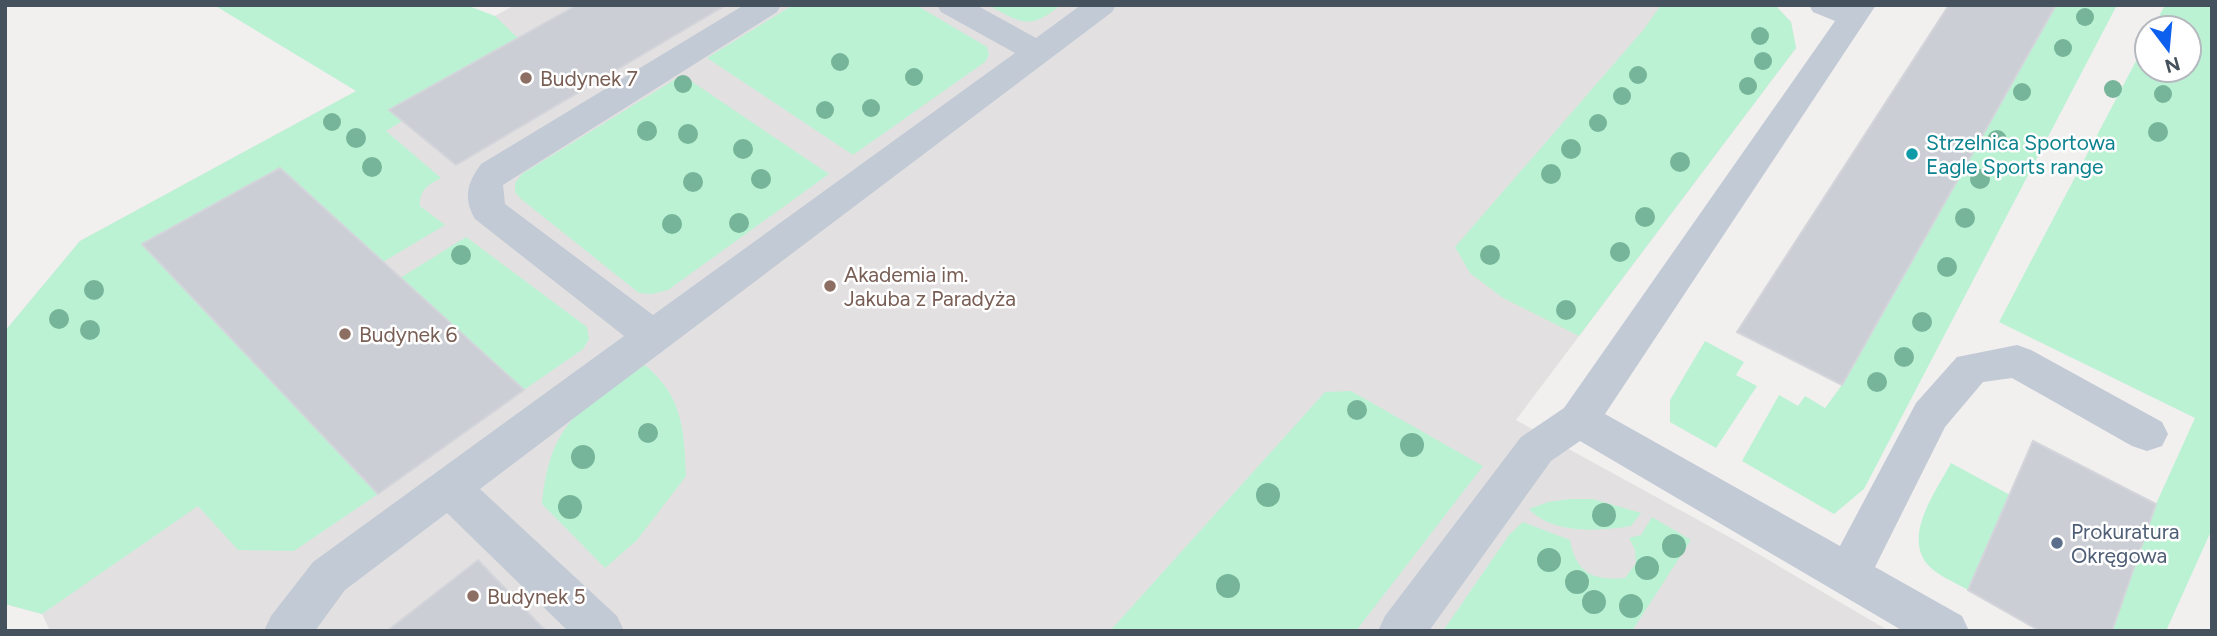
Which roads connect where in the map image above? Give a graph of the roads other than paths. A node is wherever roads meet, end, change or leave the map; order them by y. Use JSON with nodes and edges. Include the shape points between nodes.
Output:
{"nodes":[{"id":1,"x":766,"y":5,"type":"edge"},
{"id":2,"x":952,"y":5,"type":"edge"},
{"id":3,"x":1101,"y":5,"type":"edge"},
{"id":4,"x":1846,"y":9,"type":"edge"},
{"id":5,"x":1037,"y":52,"type":"junction"},
{"id":6,"x":652,"y":336,"type":"junction"},
{"id":7,"x":1579,"y":420,"type":"junction"},
{"id":8,"x":2147,"y":434,"type":"dead end"},
{"id":9,"x":449,"y":487,"type":"junction"},
{"id":10,"x":1849,"y":573,"type":"junction"},
{"id":11,"x":287,"y":631,"type":"edge"},
{"id":12,"x":601,"y":631,"type":"edge"},
{"id":13,"x":1401,"y":631,"type":"edge"},
{"id":14,"x":1946,"y":631,"type":"edge"}],
"edges":[{"from":1,"to":6,"type":"street","via":[[493,173],[485,184],[488,210]]},
{"from":2,"to":5,"type":"street"},
{"from":3,"to":5,"type":"street"},
{"from":4,"to":7,"type":"street"},
{"from":5,"to":6,"type":"street"},
{"from":6,"to":9,"type":"street"},
{"from":7,"to":10,"type":"street"},
{"from":7,"to":13,"type":"street","via":[[1536,449]]},
{"from":8,"to":10,"type":"street","via":[[2017,361],[1971,368],[1930,415]]},
{"from":9,"to":11,"type":"street","via":[[328,576]]},
{"from":9,"to":12,"type":"street"},
{"from":10,"to":14,"type":"street"}]}
